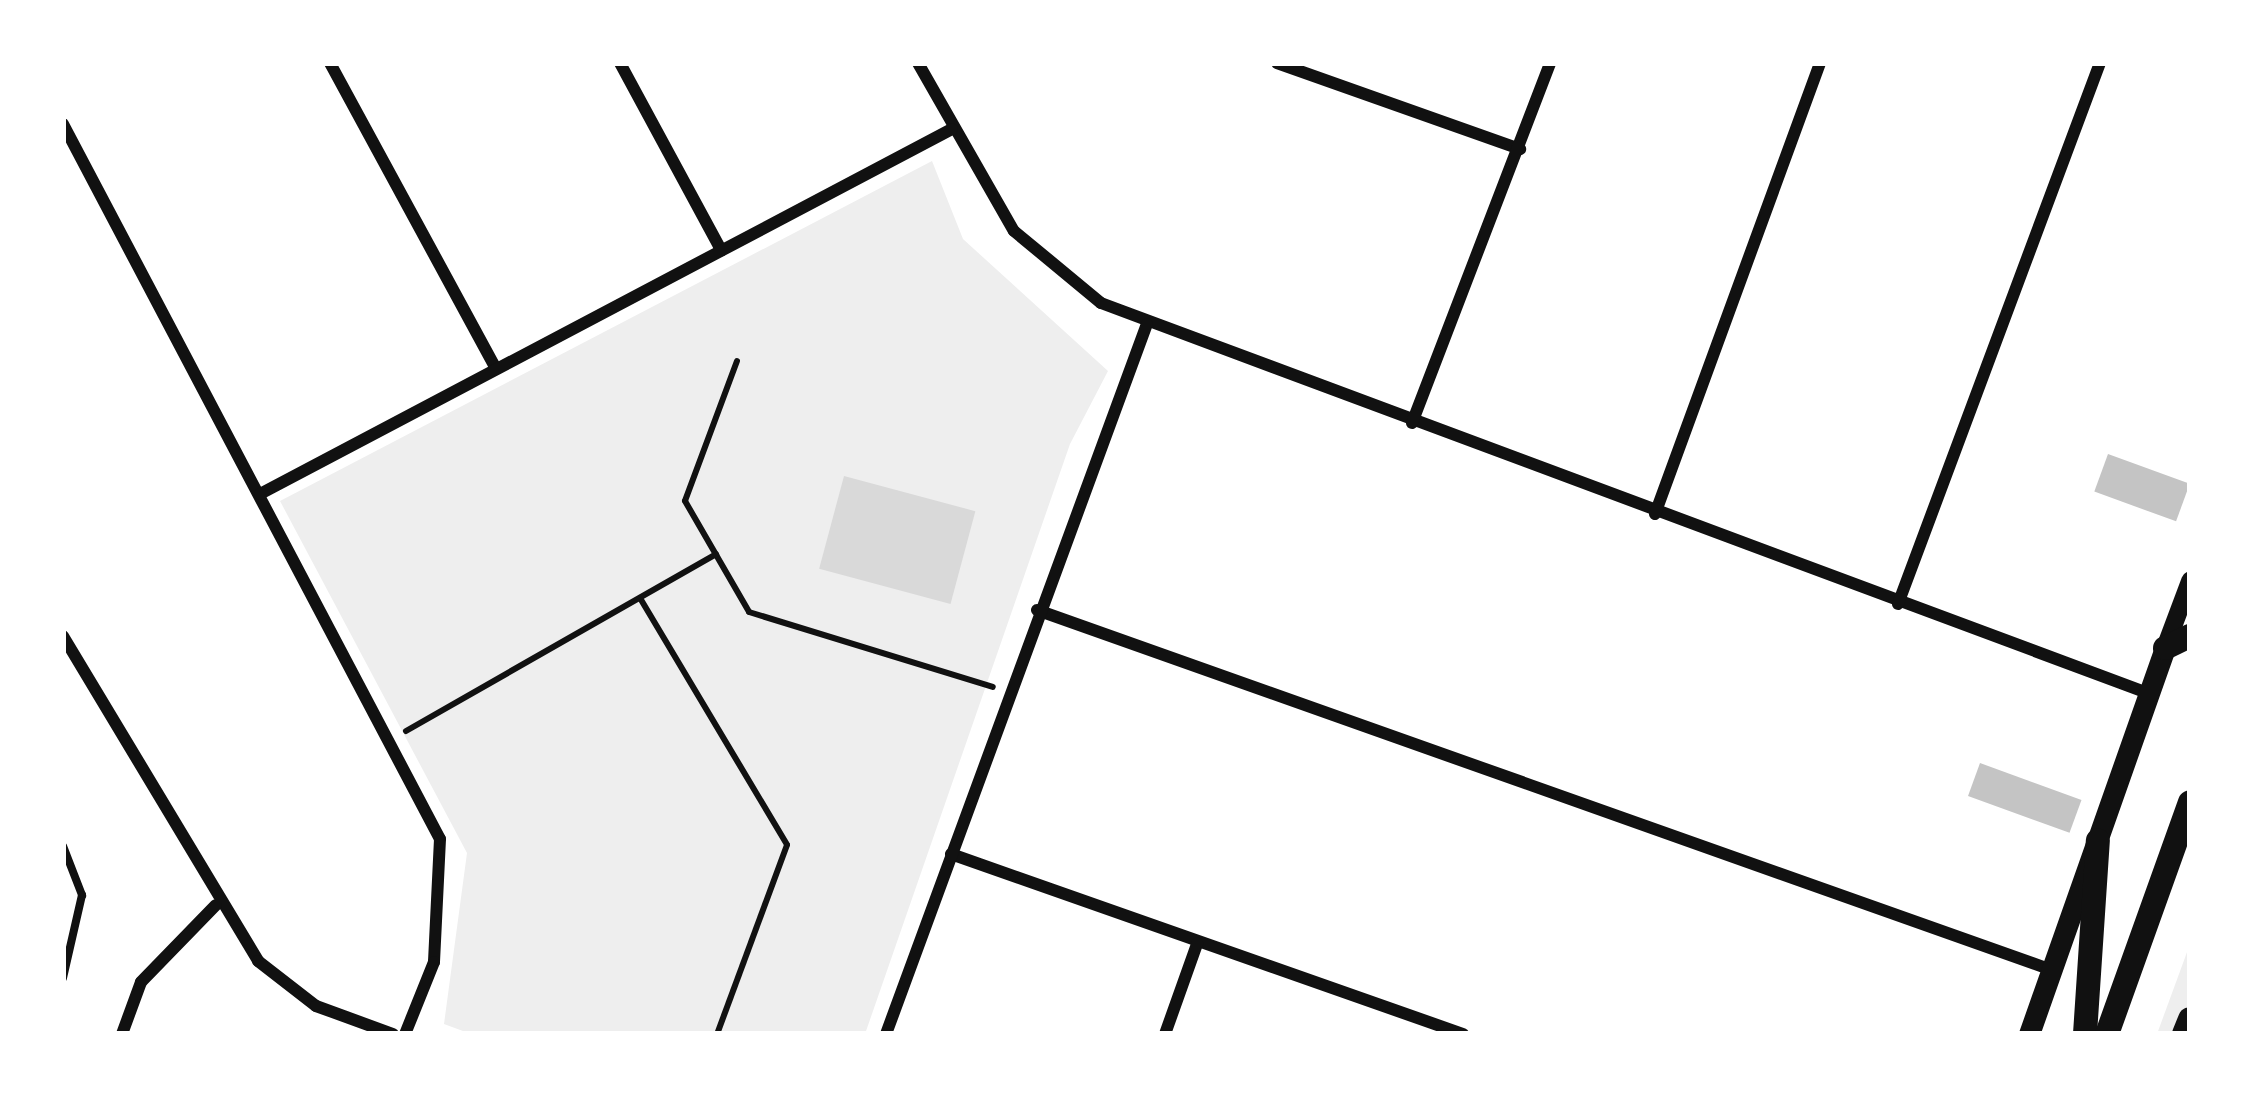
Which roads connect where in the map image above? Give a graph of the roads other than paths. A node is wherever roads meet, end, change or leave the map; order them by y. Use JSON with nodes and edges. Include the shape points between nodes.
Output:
{"nodes":[{"id":1,"x":330,"y":63,"type":"edge"},
{"id":2,"x":620,"y":63,"type":"edge"},
{"id":3,"x":918,"y":63,"type":"edge"},
{"id":4,"x":1277,"y":63,"type":"edge"},
{"id":5,"x":1550,"y":63,"type":"edge"},
{"id":6,"x":1820,"y":63,"type":"edge"},
{"id":7,"x":2100,"y":63,"type":"edge"},
{"id":8,"x":63,"y":124,"type":"edge"},
{"id":9,"x":952,"y":129,"type":"junction"},
{"id":10,"x":1520,"y":149,"type":"junction"},
{"id":11,"x":721,"y":250,"type":"junction"},
{"id":12,"x":1147,"y":324,"type":"junction"},
{"id":13,"x":496,"y":369,"type":"junction"},
{"id":14,"x":1412,"y":423,"type":"junction"},
{"id":15,"x":260,"y":494,"type":"junction"},
{"id":16,"x":1655,"y":514,"type":"junction"},
{"id":17,"x":2190,"y":581,"type":"edge"},
{"id":18,"x":1898,"y":604,"type":"junction"},
{"id":19,"x":1037,"y":610,"type":"junction"},
{"id":20,"x":63,"y":636,"type":"edge"},
{"id":21,"x":2190,"y":637,"type":"edge"},
{"id":22,"x":2164,"y":648,"type":"junction"},
{"id":23,"x":2150,"y":694,"type":"junction"},
{"id":24,"x":2190,"y":802,"type":"edge"},
{"id":25,"x":2098,"y":840,"type":"junction"},
{"id":26,"x":63,"y":846,"type":"edge"},
{"id":27,"x":951,"y":854,"type":"junction"},
{"id":28,"x":215,"y":905,"type":"junction"},
{"id":29,"x":1197,"y":944,"type":"junction"},
{"id":30,"x":2052,"y":970,"type":"junction"},
{"id":31,"x":63,"y":978,"type":"edge"},
{"id":32,"x":2190,"y":1019,"type":"edge"},
{"id":33,"x":1453,"y":1032,"type":"edge"},
{"id":34,"x":122,"y":1034,"type":"edge"},
{"id":35,"x":393,"y":1034,"type":"edge"},
{"id":36,"x":405,"y":1034,"type":"edge"},
{"id":37,"x":886,"y":1034,"type":"edge"},
{"id":38,"x":1165,"y":1034,"type":"edge"},
{"id":39,"x":2029,"y":1034,"type":"edge"},
{"id":40,"x":2085,"y":1034,"type":"edge"},
{"id":41,"x":2107,"y":1034,"type":"edge"},
{"id":42,"x":2184,"y":1034,"type":"edge"}],
"edges":[{"from":1,"to":13,"type":"street"},
{"from":2,"to":11,"type":"street"},
{"from":3,"to":9,"type":"street"},
{"from":4,"to":10,"type":"street"},
{"from":5,"to":10,"type":"street"},
{"from":6,"to":16,"type":"street"},
{"from":7,"to":18,"type":"street"},
{"from":8,"to":15,"type":"street"},
{"from":9,"to":11,"type":"street"},
{"from":9,"to":12,"type":"street","via":[[1040,260]]},
{"from":10,"to":14,"type":"street"},
{"from":11,"to":13,"type":"street"},
{"from":12,"to":14,"type":"street"},
{"from":12,"to":19,"type":"street"},
{"from":13,"to":15,"type":"street"},
{"from":14,"to":16,"type":"street"},
{"from":15,"to":36,"type":"street","via":[[440,839],[444,894]]},
{"from":16,"to":18,"type":"street"},
{"from":17,"to":22,"type":"street"},
{"from":18,"to":23,"type":"street"},
{"from":19,"to":27,"type":"street"},
{"from":19,"to":30,"type":"street"},
{"from":20,"to":28,"type":"street"},
{"from":21,"to":22,"type":"main road"},
{"from":22,"to":23,"type":"main road"},
{"from":23,"to":25,"type":"main road"},
{"from":24,"to":41,"type":"main road"},
{"from":25,"to":30,"type":"main road"},
{"from":25,"to":40,"type":"main road"},
{"from":26,"to":31,"type":"lane","via":[[82,895]]},
{"from":27,"to":29,"type":"street"},
{"from":27,"to":37,"type":"street"},
{"from":28,"to":34,"type":"street","via":[[141,982]]},
{"from":28,"to":35,"type":"street","via":[[285,987]]},
{"from":29,"to":33,"type":"street"},
{"from":29,"to":38,"type":"street"},
{"from":30,"to":39,"type":"main road"},
{"from":32,"to":42,"type":"main road"}]}
